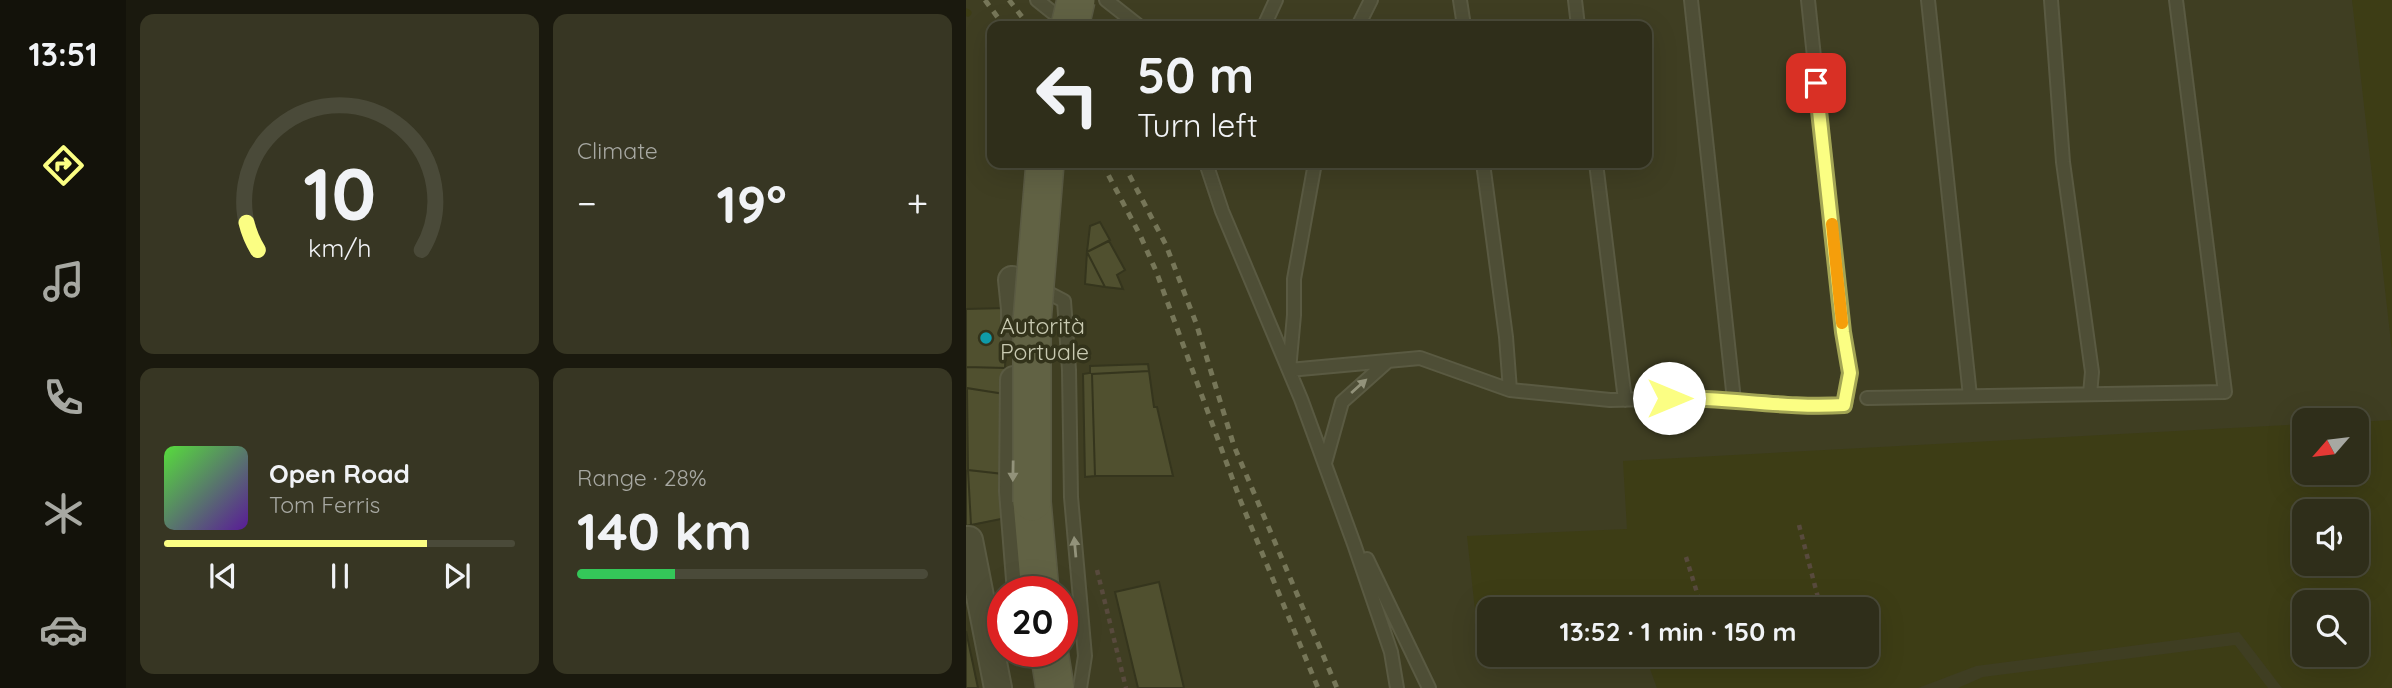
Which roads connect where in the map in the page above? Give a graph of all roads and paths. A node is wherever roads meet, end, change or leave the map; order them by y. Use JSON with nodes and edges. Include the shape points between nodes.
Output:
{"nodes":[{"id":1,"x":1037,"y":0,"type":"edge"},
{"id":2,"x":1076,"y":0,"type":"edge"},
{"id":3,"x":1106,"y":0,"type":"edge"},
{"id":4,"x":1276,"y":0,"type":"edge"},
{"id":5,"x":1371,"y":0,"type":"edge"},
{"id":6,"x":1460,"y":0,"type":"edge"},
{"id":7,"x":1575,"y":0,"type":"edge"},
{"id":8,"x":1691,"y":0,"type":"edge"},
{"id":9,"x":1808,"y":0,"type":"edge"},
{"id":10,"x":1928,"y":0,"type":"edge"},
{"id":11,"x":2051,"y":0,"type":"edge"},
{"id":12,"x":2176,"y":0,"type":"edge"},
{"id":13,"x":1069,"y":21,"type":"edge"},
{"id":14,"x":1071,"y":21,"type":"edge"},
{"id":15,"x":1133,"y":21,"type":"edge"},
{"id":16,"x":1266,"y":21,"type":"edge"},
{"id":17,"x":1360,"y":21,"type":"edge"},
{"id":18,"x":1463,"y":21,"type":"edge"},
{"id":19,"x":1577,"y":21,"type":"edge"},
{"id":20,"x":1045,"y":168,"type":"edge"},
{"id":21,"x":1208,"y":168,"type":"edge"},
{"id":22,"x":1314,"y":168,"type":"edge"},
{"id":23,"x":1484,"y":168,"type":"edge"},
{"id":24,"x":1596,"y":168,"type":"edge"},
{"id":25,"x":1012,"y":280,"type":"joint"},
{"id":26,"x":1388,"y":361,"type":"junction"},
{"id":27,"x":1289,"y":370,"type":"junction"},
{"id":28,"x":1510,"y":390,"type":"junction"},
{"id":29,"x":2090,"y":394,"type":"junction"},
{"id":30,"x":1970,"y":396,"type":"junction"},
{"id":31,"x":1867,"y":398,"type":"dead end"},
{"id":32,"x":1625,"y":400,"type":"junction"},
{"id":33,"x":1734,"y":400,"type":"junction"},
{"id":34,"x":1325,"y":464,"type":"junction"},
{"id":35,"x":1339,"y":502,"type":"junction"},
{"id":36,"x":1798,"y":525,"type":"dead end"},
{"id":37,"x":966,"y":540,"type":"edge"},
{"id":38,"x":1686,"y":557,"type":"dead end"},
{"id":39,"x":1096,"y":565,"type":"dead end"},
{"id":40,"x":1020,"y":576,"type":"edge"},
{"id":41,"x":1039,"y":576,"type":"edge"},
{"id":42,"x":1698,"y":597,"type":"edge"},
{"id":43,"x":1818,"y":597,"type":"edge"},
{"id":44,"x":1034,"y":667,"type":"edge"},
{"id":45,"x":1052,"y":667,"type":"edge"},
{"id":46,"x":998,"y":688,"type":"edge"},
{"id":47,"x":1038,"y":688,"type":"edge"},
{"id":48,"x":1055,"y":688,"type":"edge"},
{"id":49,"x":1080,"y":688,"type":"edge"},
{"id":50,"x":1126,"y":688,"type":"edge"},
{"id":51,"x":1397,"y":688,"type":"edge"},
{"id":52,"x":1429,"y":688,"type":"edge"}],
"edges":[{"from":1,"to":13,"type":"lane"},
{"from":2,"to":14,"type":"main road","bridge":true},
{"from":3,"to":15,"type":"lane"},
{"from":4,"to":16,"type":"lane"},
{"from":5,"to":17,"type":"lane"},
{"from":6,"to":18,"type":"lane"},
{"from":7,"to":19,"type":"lane"},
{"from":8,"to":33,"type":"lane"},
{"from":9,"to":33,"type":"lane","via":[[1850,373],[1844,405]]},
{"from":10,"to":30,"type":"lane"},
{"from":11,"to":29,"type":"lane","via":[[2063,162],[2092,372]]},
{"from":12,"to":29,"type":"lane","via":[[2225,392]]},
{"from":20,"to":41,"type":"main road","bridge":true,"via":[[1032,321],[1032,502]]},
{"from":21,"to":27,"type":"lane"},
{"from":22,"to":27,"type":"lane","via":[[1294,279]]},
{"from":23,"to":28,"type":"lane"},
{"from":24,"to":32,"type":"lane"},
{"from":25,"to":40,"type":"street","one_way":true,"via":[[1013,491]]},
{"from":49,"to":25,"type":"lane","one_way":true,"via":[[1085,656],[1070,498],[1064,301]]},
{"from":26,"to":27,"type":"lane"},
{"from":26,"to":28,"type":"lane","via":[[1420,358]]},
{"from":34,"to":26,"type":"lane","one_way":true,"via":[[1342,402]]},
{"from":27,"to":34,"type":"lane"},
{"from":28,"to":32,"type":"lane"},
{"from":29,"to":30,"type":"lane"},
{"from":30,"to":31,"type":"lane"},
{"from":32,"to":33,"type":"lane"},
{"from":34,"to":35,"type":"lane"},
{"from":35,"to":51,"type":"lane","via":[[1391,652]]},
{"from":35,"to":52,"type":"lane"},
{"from":36,"to":43,"type":"path"},
{"from":37,"to":46,"type":"street"},
{"from":38,"to":42,"type":"path"},
{"from":39,"to":50,"type":"path"},
{"from":44,"to":47,"type":"street"},
{"from":45,"to":48,"type":"main road"}]}
